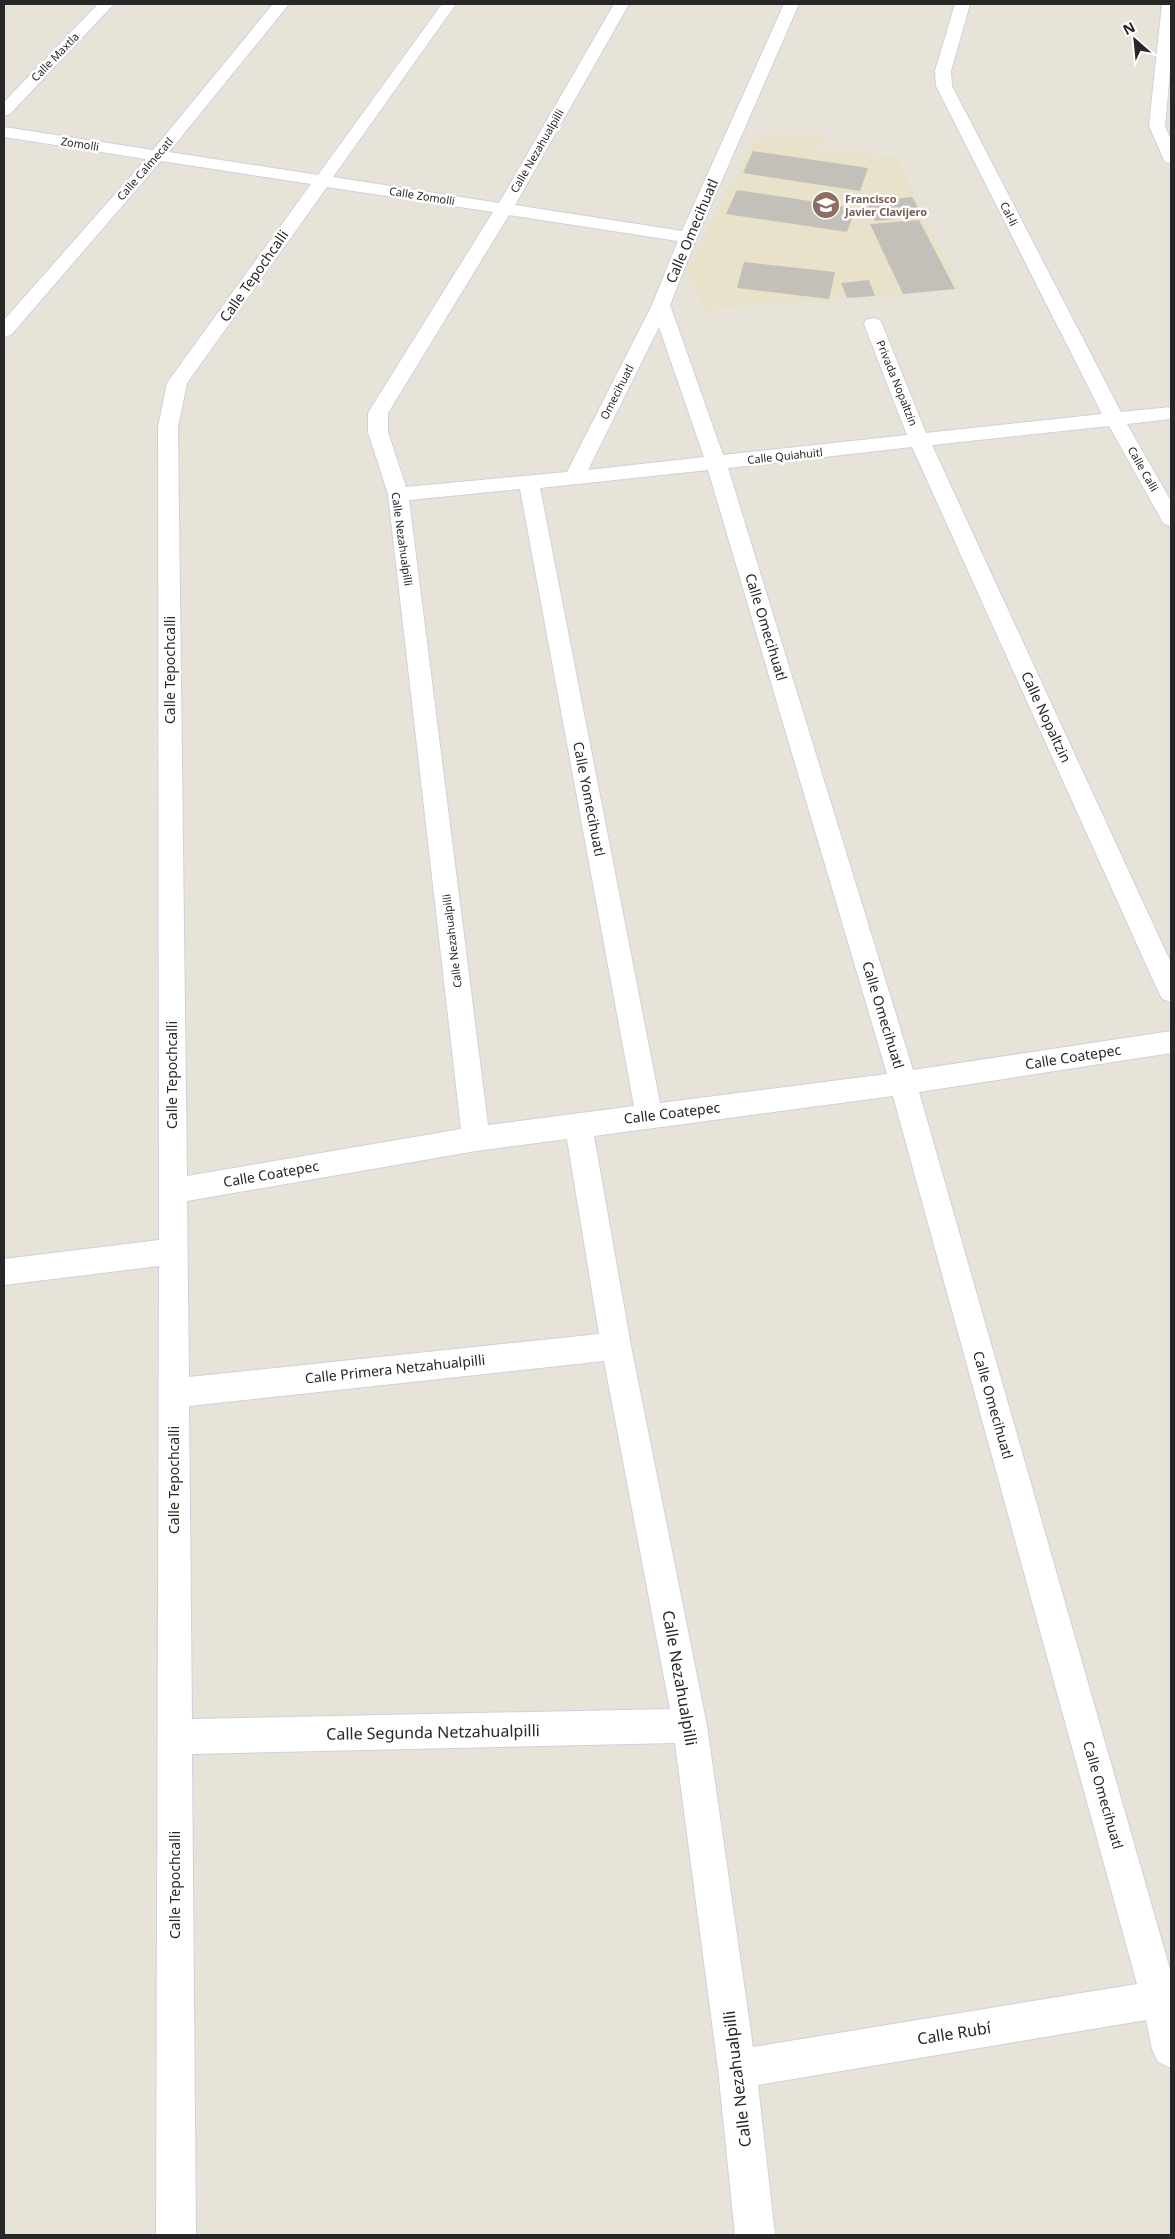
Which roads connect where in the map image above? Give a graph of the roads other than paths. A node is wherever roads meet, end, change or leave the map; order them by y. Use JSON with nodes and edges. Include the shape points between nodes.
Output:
{"nodes":[{"id":1,"x":106,"y":4,"type":"edge"},
{"id":2,"x":281,"y":4,"type":"edge"},
{"id":3,"x":449,"y":4,"type":"edge"},
{"id":4,"x":622,"y":4,"type":"edge"},
{"id":5,"x":792,"y":4,"type":"edge"},
{"id":6,"x":963,"y":4,"type":"edge"},
{"id":7,"x":1169,"y":4,"type":"edge"},
{"id":8,"x":4,"y":111,"type":"edge"},
{"id":9,"x":4,"y":132,"type":"edge"},
{"id":10,"x":157,"y":156,"type":"junction"},
{"id":11,"x":1171,"y":158,"type":"edge"},
{"id":12,"x":321,"y":181,"type":"junction"},
{"id":13,"x":504,"y":209,"type":"junction"},
{"id":14,"x":688,"y":238,"type":"junction"},
{"id":15,"x":661,"y":305,"type":"junction"},
{"id":16,"x":873,"y":324,"type":"dead end"},
{"id":17,"x":4,"y":331,"type":"edge"},
{"id":18,"x":1171,"y":413,"type":"edge"},
{"id":19,"x":1114,"y":418,"type":"junction"},
{"id":20,"x":920,"y":442,"type":"junction"},
{"id":21,"x":716,"y":463,"type":"junction"},
{"id":22,"x":574,"y":478,"type":"junction"},
{"id":23,"x":529,"y":482,"type":"junction"},
{"id":24,"x":398,"y":494,"type":"junction"},
{"id":25,"x":1171,"y":519,"type":"edge"},
{"id":26,"x":1171,"y":991,"type":"edge"},
{"id":27,"x":1171,"y":1042,"type":"edge"},
{"id":28,"x":903,"y":1083,"type":"junction"},
{"id":29,"x":649,"y":1116,"type":"junction"},
{"id":30,"x":578,"y":1125,"type":"junction"},
{"id":31,"x":476,"y":1139,"type":"junction"},
{"id":32,"x":173,"y":1191,"type":"junction"},
{"id":33,"x":173,"y":1251,"type":"junction"},
{"id":34,"x":4,"y":1272,"type":"edge"},
{"id":35,"x":616,"y":1346,"type":"junction"},
{"id":36,"x":174,"y":1393,"type":"junction"},
{"id":37,"x":690,"y":1726,"type":"junction"},
{"id":38,"x":175,"y":1737,"type":"junction"},
{"id":39,"x":1166,"y":1998,"type":"edge"},
{"id":40,"x":1171,"y":2049,"type":"edge"},
{"id":41,"x":737,"y":2069,"type":"junction"},
{"id":42,"x":176,"y":2235,"type":"edge"},
{"id":43,"x":754,"y":2235,"type":"edge"}],
"edges":[{"from":1,"to":8,"type":"street","name":"Calle Maxtla"},
{"from":2,"to":10,"type":"street","name":"Calle Calmecatl"},
{"from":3,"to":12,"type":"street","name":"Calle Tepochcalli"},
{"from":4,"to":13,"type":"street","name":"Calle Nezahualpilli"},
{"from":5,"to":14,"type":"street","name":"Calle Omecihuatl"},
{"from":6,"to":19,"type":"street","name":"Cal-li","via":[[943,71],[944,86]]},
{"from":7,"to":11,"type":"street","via":[[1157,126]]},
{"from":9,"to":10,"type":"street","name":"Zomolli"},
{"from":10,"to":12,"type":"street","name":"Calle Zomolli"},
{"from":10,"to":17,"type":"street","name":"Calle Calmecatl"},
{"from":12,"to":13,"type":"street","name":"Calle Zomolli"},
{"from":12,"to":32,"type":"street","name":"Calle Tepochcalli","via":[[177,383],[168,426]]},
{"from":13,"to":14,"type":"street","name":"Calle Zomolli"},
{"from":13,"to":24,"type":"street","name":"Calle Nezahualpilli","via":[[378,413],[378,432]]},
{"from":14,"to":15,"type":"street","name":"Calle Omecihuatl"},
{"from":15,"to":21,"type":"street","name":"Calle Omecihuatl"},
{"from":15,"to":22,"type":"street","name":"Omecihuatl"},
{"from":16,"to":20,"type":"street","name":"Privada Nopaltzin"},
{"from":18,"to":19,"type":"street","name":"Calle Quiahuitl"},
{"from":19,"to":20,"type":"street","name":"Calle Quiahuitl"},
{"from":19,"to":25,"type":"street","name":"Calle Calli"},
{"from":20,"to":21,"type":"street","name":"Calle Quiahuitl"},
{"from":20,"to":26,"type":"street","name":"Calle Nopaltzin"},
{"from":21,"to":22,"type":"street","name":"Calle Quiahuitl"},
{"from":21,"to":28,"type":"street","name":"Calle Omecihuatl"},
{"from":22,"to":23,"type":"street","name":"Calle Quiahuitl"},
{"from":23,"to":24,"type":"street","name":"Calle Quiahuitl"},
{"from":23,"to":29,"type":"street","name":"Calle Yomecihuatl"},
{"from":24,"to":31,"type":"street","name":"Calle Nezahualpilli"},
{"from":27,"to":28,"type":"street","name":"Calle Coatepec"},
{"from":28,"to":29,"type":"street","name":"Calle Coatepec"},
{"from":28,"to":39,"type":"street","name":"Calle Omecihuatl"},
{"from":29,"to":30,"type":"street","name":"Calle Coatepec"},
{"from":30,"to":31,"type":"street","name":"Calle Coatepec"},
{"from":30,"to":35,"type":"street","name":"Calle Nezahualpilli"},
{"from":31,"to":32,"type":"street","name":"Calle Coatepec"},
{"from":32,"to":33,"type":"street","name":"Calle Tepochcalli"},
{"from":33,"to":34,"type":"street"},
{"from":33,"to":36,"type":"street","name":"Calle Tepochcalli"},
{"from":35,"to":36,"type":"street","name":"Calle Primera Netzahualpilli"},
{"from":35,"to":37,"type":"street","name":"Calle Nezahualpilli"},
{"from":36,"to":38,"type":"street","name":"Calle Tepochcalli"},
{"from":37,"to":38,"type":"street","name":"Calle Segunda Netzahualpilli"},
{"from":37,"to":41,"type":"street","name":"Calle Nezahualpilli"},
{"from":38,"to":42,"type":"street","name":"Calle Tepochcalli"},
{"from":39,"to":40,"type":"street","name":"Calle Omecihuatl"},
{"from":39,"to":41,"type":"street","name":"Calle Rubí"},
{"from":41,"to":43,"type":"street","name":"Calle Nezahualpilli"}]}
